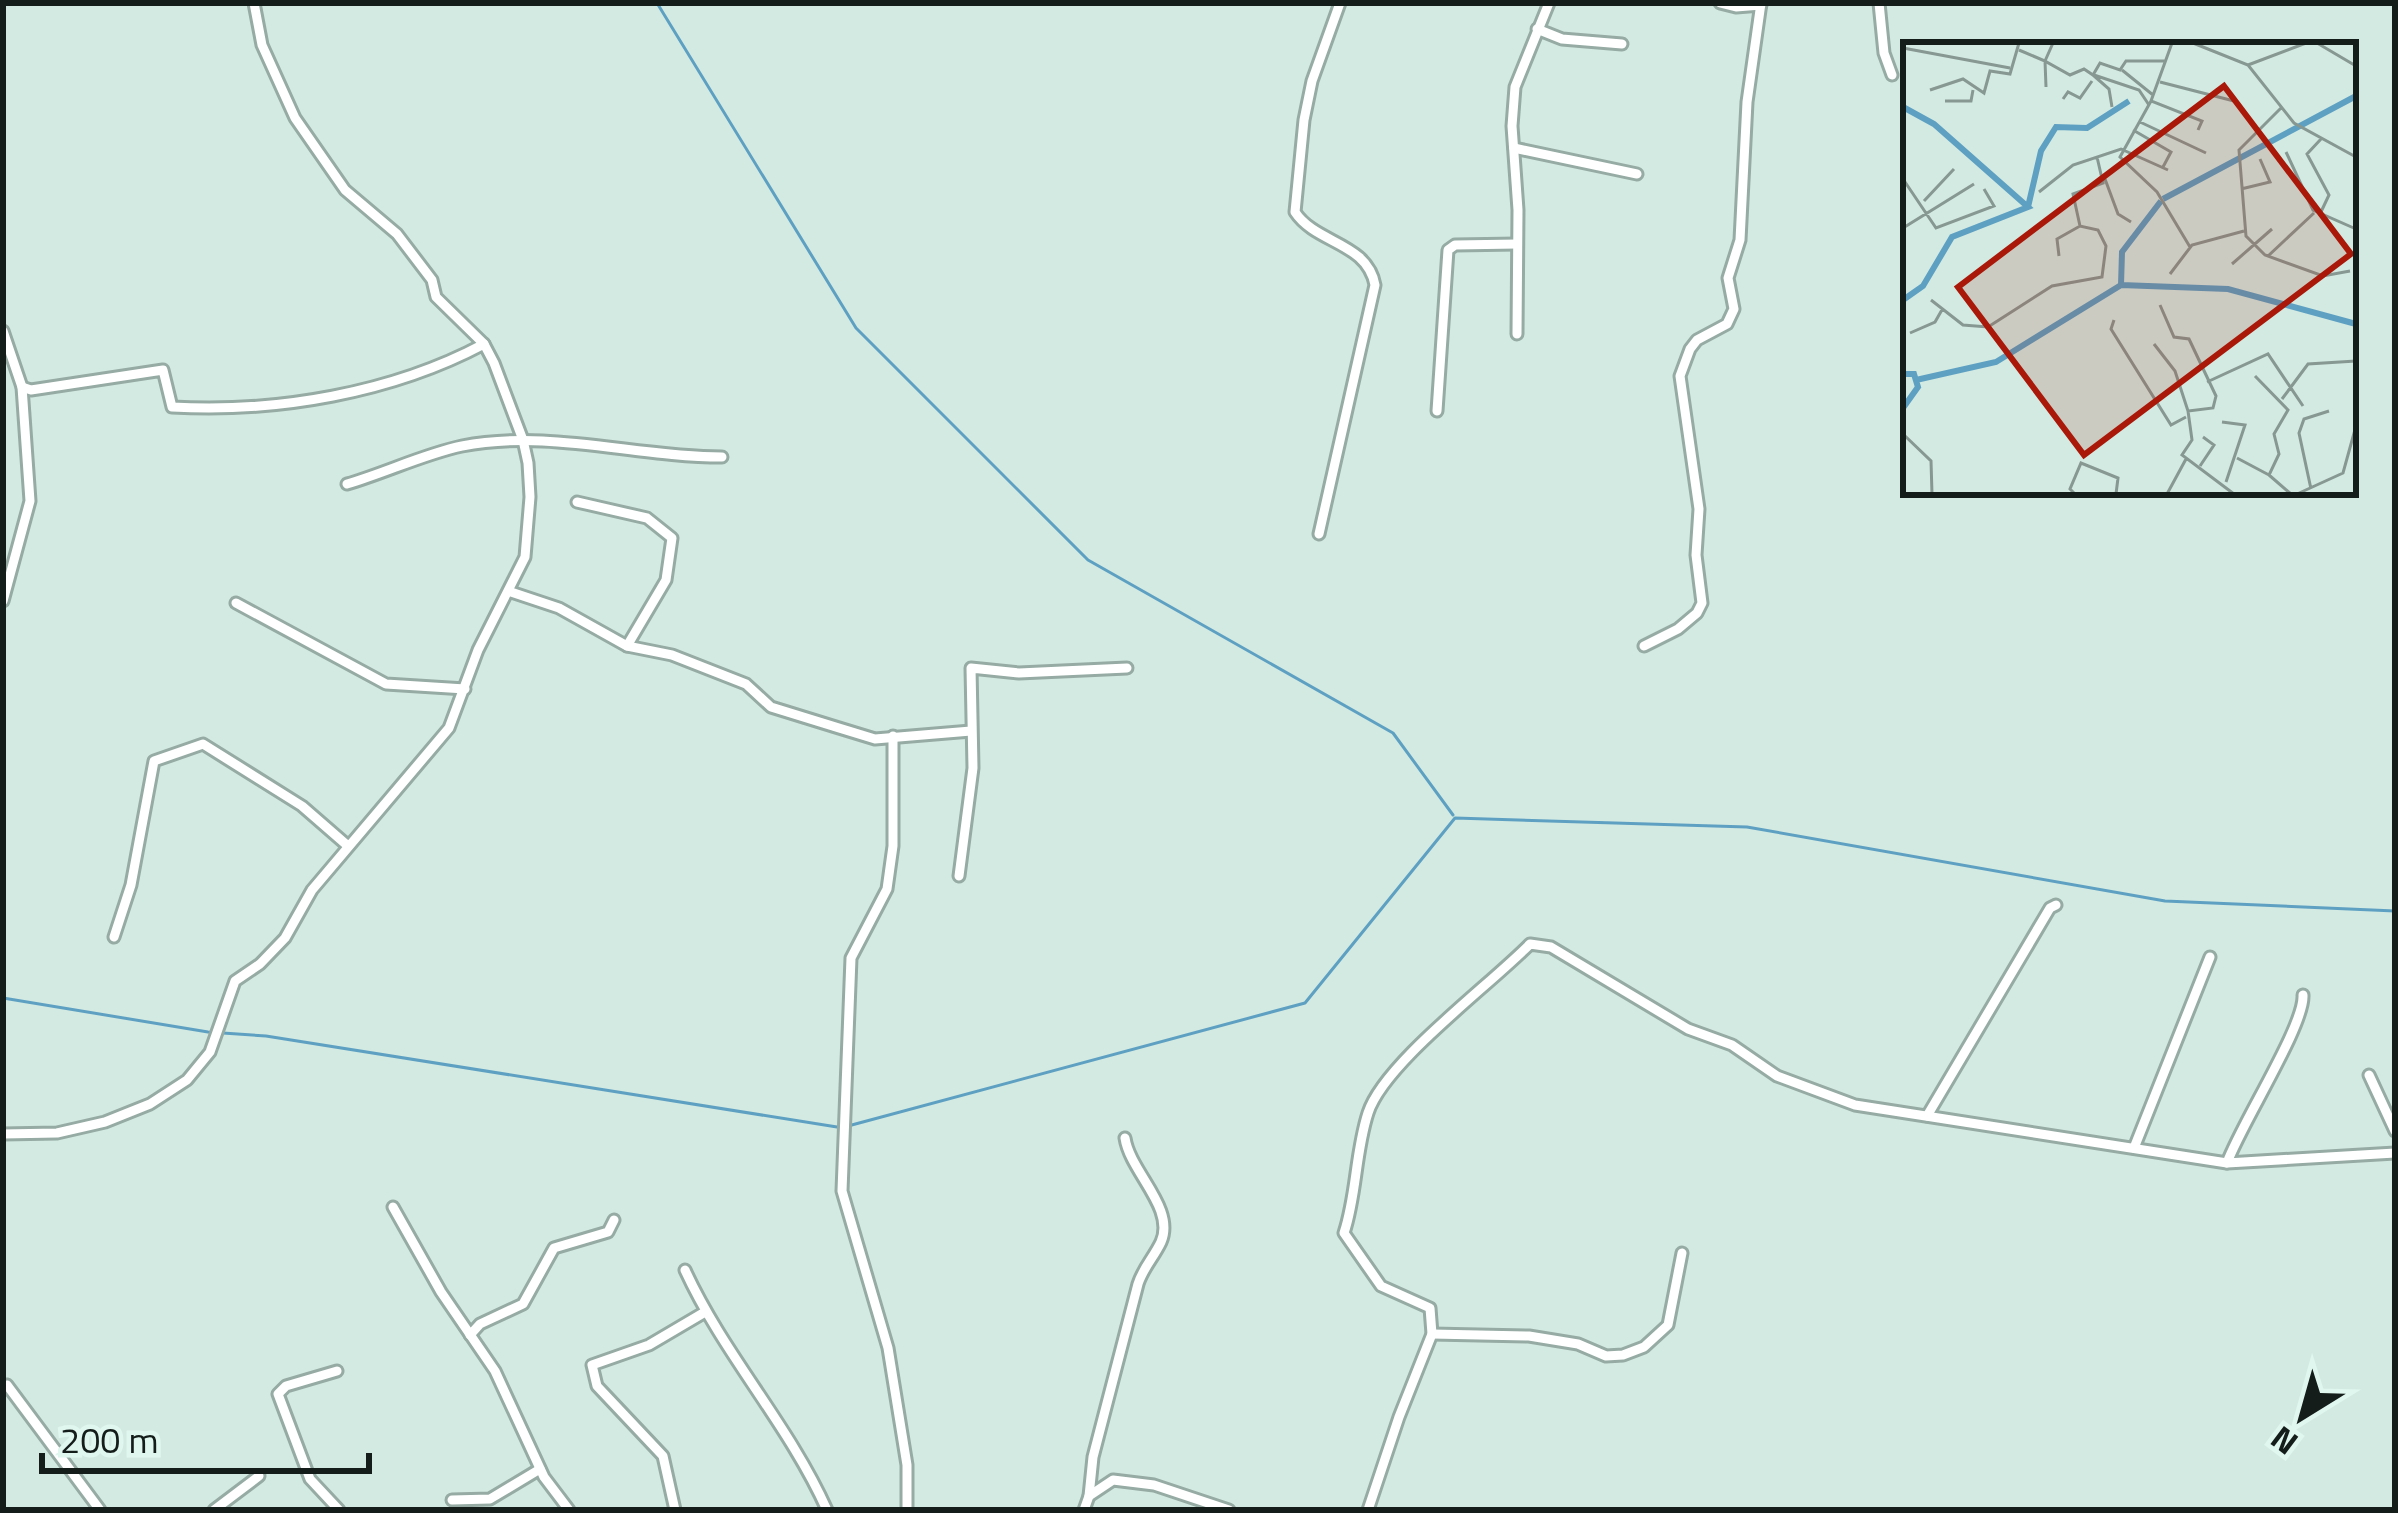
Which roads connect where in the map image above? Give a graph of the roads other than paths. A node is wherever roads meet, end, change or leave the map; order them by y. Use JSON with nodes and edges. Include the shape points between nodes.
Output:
{"nodes":[{"id":1,"x":254,"y":3,"type":"edge"},
{"id":2,"x":1340,"y":3,"type":"edge"},
{"id":3,"x":1549,"y":3,"type":"edge"},
{"id":4,"x":1720,"y":3,"type":"edge"},
{"id":5,"x":1880,"y":3,"type":"edge"},
{"id":6,"x":1761,"y":4,"type":"edge"},
{"id":7,"x":1538,"y":28,"type":"junction"},
{"id":8,"x":1622,"y":44,"type":"dead end"},
{"id":9,"x":1892,"y":75,"type":"dead end"},
{"id":10,"x":1514,"y":148,"type":"junction"},
{"id":11,"x":1637,"y":174,"type":"dead end"},
{"id":12,"x":1516,"y":244,"type":"junction"},
{"id":13,"x":3,"y":331,"type":"edge"},
{"id":14,"x":1517,"y":334,"type":"dead end"},
{"id":15,"x":484,"y":344,"type":"junction"},
{"id":16,"x":7,"y":361,"type":"edge"},
{"id":17,"x":22,"y":387,"type":"junction"},
{"id":18,"x":1437,"y":411,"type":"dead end"},
{"id":19,"x":523,"y":440,"type":"junction"},
{"id":20,"x":722,"y":458,"type":"dead end"},
{"id":21,"x":347,"y":484,"type":"dead end"},
{"id":22,"x":577,"y":502,"type":"dead end"},
{"id":23,"x":1319,"y":534,"type":"dead end"},
{"id":24,"x":511,"y":592,"type":"junction"},
{"id":25,"x":3,"y":602,"type":"edge"},
{"id":26,"x":236,"y":602,"type":"dead end"},
{"id":27,"x":627,"y":646,"type":"junction"},
{"id":28,"x":1644,"y":646,"type":"dead end"},
{"id":29,"x":1126,"y":668,"type":"dead end"},
{"id":30,"x":465,"y":689,"type":"junction"},
{"id":31,"x":971,"y":731,"type":"junction"},
{"id":32,"x":893,"y":736,"type":"junction"},
{"id":33,"x":348,"y":846,"type":"junction"},
{"id":34,"x":958,"y":876,"type":"dead end"},
{"id":35,"x":2056,"y":905,"type":"dead end"},
{"id":36,"x":113,"y":937,"type":"dead end"},
{"id":37,"x":2210,"y":957,"type":"dead end"},
{"id":38,"x":2303,"y":995,"type":"dead end"},
{"id":39,"x":2369,"y":1076,"type":"dead end"},
{"id":40,"x":1927,"y":1116,"type":"junction"},
{"id":41,"x":2395,"y":1131,"type":"edge"},
{"id":42,"x":3,"y":1134,"type":"edge"},
{"id":43,"x":1125,"y":1138,"type":"dead end"},
{"id":44,"x":2134,"y":1148,"type":"junction"},
{"id":45,"x":2395,"y":1153,"type":"edge"},
{"id":46,"x":2227,"y":1162,"type":"junction"},
{"id":47,"x":393,"y":1207,"type":"dead end"},
{"id":48,"x":614,"y":1220,"type":"dead end"},
{"id":49,"x":1682,"y":1252,"type":"dead end"},
{"id":50,"x":686,"y":1270,"type":"dead end"},
{"id":51,"x":705,"y":1312,"type":"junction"},
{"id":52,"x":1432,"y":1334,"type":"junction"},
{"id":53,"x":470,"y":1335,"type":"junction"},
{"id":54,"x":337,"y":1371,"type":"dead end"},
{"id":55,"x":7,"y":1385,"type":"dead end"},
{"id":56,"x":540,"y":1469,"type":"junction"},
{"id":57,"x":260,"y":1476,"type":"dead end"},
{"id":58,"x":1088,"y":1496,"type":"junction"},
{"id":59,"x":452,"y":1500,"type":"dead end"},
{"id":60,"x":100,"y":1510,"type":"edge"},
{"id":61,"x":214,"y":1510,"type":"edge"},
{"id":62,"x":339,"y":1510,"type":"edge"},
{"id":63,"x":569,"y":1510,"type":"edge"},
{"id":64,"x":675,"y":1510,"type":"edge"},
{"id":65,"x":827,"y":1510,"type":"edge"},
{"id":66,"x":908,"y":1510,"type":"edge"},
{"id":67,"x":1084,"y":1510,"type":"edge"},
{"id":68,"x":1229,"y":1510,"type":"edge"},
{"id":69,"x":1368,"y":1510,"type":"edge"}],
"edges":[{"from":1,"to":15,"type":"street","via":[[262,45],[302,128],[345,190],[397,233],[436,297]]},
{"from":2,"to":23,"type":"street","via":[[1304,120],[1295,212],[1361,257],[1375,285]]},
{"from":3,"to":7,"type":"street"},
{"from":4,"to":6,"type":"street"},
{"from":5,"to":9,"type":"street"},
{"from":6,"to":28,"type":"street","via":[[1740,240],[1728,278],[1734,310],[1727,324],[1697,340],[1680,376],[1699,509],[1702,603]]},
{"from":7,"to":8,"type":"street","via":[[1562,39]]},
{"from":7,"to":10,"type":"street","via":[[1516,87]]},
{"from":10,"to":11,"type":"street"},
{"from":10,"to":12,"type":"street"},
{"from":12,"to":14,"type":"street"},
{"from":12,"to":18,"type":"street","via":[[1448,250]]},
{"from":13,"to":16,"type":"street"},
{"from":15,"to":17,"type":"street","via":[[442,367],[303,400],[172,407],[163,370]]},
{"from":15,"to":19,"type":"street"},
{"from":16,"to":17,"type":"street"},
{"from":17,"to":25,"type":"street","via":[[30,501]]},
{"from":19,"to":20,"type":"street"},
{"from":19,"to":21,"type":"street","via":[[460,447]]},
{"from":19,"to":24,"type":"street","via":[[530,497],[525,557]]},
{"from":22,"to":27,"type":"street","via":[[647,518],[671,538],[666,580]]},
{"from":24,"to":27,"type":"street"},
{"from":24,"to":30,"type":"street"},
{"from":26,"to":30,"type":"street","via":[[386,684]]},
{"from":27,"to":32,"type":"street","via":[[746,684],[770,707],[875,739]]},
{"from":29,"to":31,"type":"street","via":[[970,668]]},
{"from":30,"to":33,"type":"street","via":[[449,728]]},
{"from":31,"to":32,"type":"street"},
{"from":31,"to":34,"type":"street"},
{"from":32,"to":66,"type":"street","via":[[887,889],[851,958],[842,1191],[888,1348]]},
{"from":33,"to":36,"type":"street","via":[[302,806],[203,744],[154,761]]},
{"from":33,"to":42,"type":"street","via":[[285,938],[236,981],[210,1052],[187,1081],[105,1122]]},
{"from":35,"to":40,"type":"street"},
{"from":37,"to":44,"type":"street"},
{"from":38,"to":46,"type":"street","via":[[2295,1029]]},
{"from":39,"to":41,"type":"street"},
{"from":40,"to":44,"type":"street"},
{"from":40,"to":52,"type":"street","via":[[1840,1101],[1777,1076],[1551,947],[1530,944],[1393,1076],[1370,1107],[1358,1150],[1344,1233],[1381,1286],[1430,1308]]},
{"from":43,"to":58,"type":"street","via":[[1164,1216],[1163,1240],[1138,1284]]},
{"from":44,"to":46,"type":"street"},
{"from":45,"to":46,"type":"street"},
{"from":47,"to":53,"type":"street"},
{"from":48,"to":53,"type":"street","via":[[608,1232],[554,1248],[523,1304]]},
{"from":49,"to":52,"type":"street","via":[[1668,1325],[1623,1355],[1529,1336]]},
{"from":50,"to":51,"type":"street"},
{"from":51,"to":64,"type":"street","via":[[649,1345],[592,1365],[597,1385],[663,1456]]},
{"from":51,"to":65,"type":"street"},
{"from":52,"to":69,"type":"street"},
{"from":53,"to":56,"type":"street"},
{"from":54,"to":62,"type":"street","via":[[278,1394],[310,1479]]},
{"from":55,"to":60,"type":"street"},
{"from":56,"to":59,"type":"street","via":[[490,1499]]},
{"from":56,"to":63,"type":"street"},
{"from":57,"to":61,"type":"street"},
{"from":58,"to":67,"type":"street"},
{"from":58,"to":68,"type":"street","via":[[1113,1480]]}]}
